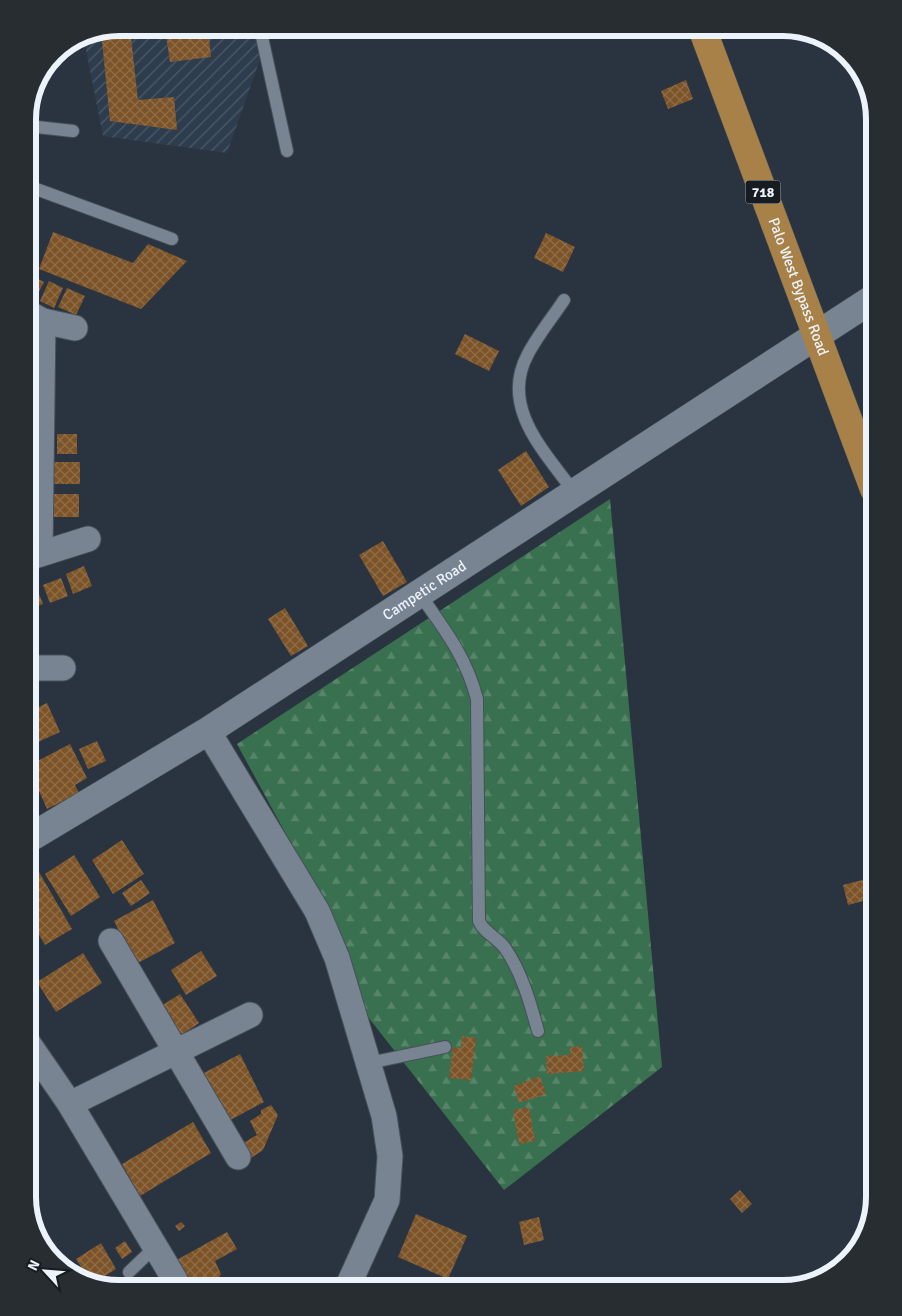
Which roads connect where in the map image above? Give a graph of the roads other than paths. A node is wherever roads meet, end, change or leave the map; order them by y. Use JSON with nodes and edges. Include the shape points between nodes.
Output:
{"nodes":[{"id":1,"x":262,"y":36,"type":"edge"},
{"id":2,"x":705,"y":36,"type":"edge"},
{"id":3,"x":36,"y":127,"type":"edge"},
{"id":4,"x":73,"y":131,"type":"dead end"},
{"id":5,"x":287,"y":151,"type":"dead end"},
{"id":6,"x":36,"y":189,"type":"edge"},
{"id":7,"x":172,"y":239,"type":"dead end"},
{"id":8,"x":564,"y":300,"type":"dead end"},
{"id":9,"x":866,"y":303,"type":"edge"},
{"id":10,"x":36,"y":317,"type":"edge"},
{"id":11,"x":75,"y":328,"type":"dead end"},
{"id":12,"x":816,"y":335,"type":"junction"},
{"id":13,"x":866,"y":468,"type":"edge"},
{"id":14,"x":574,"y":492,"type":"junction"},
{"id":15,"x":88,"y":539,"type":"dead end"},
{"id":16,"x":36,"y":555,"type":"edge"},
{"id":17,"x":419,"y":594,"type":"junction"},
{"id":18,"x":36,"y":668,"type":"edge"},
{"id":19,"x":63,"y":668,"type":"dead end"},
{"id":20,"x":208,"y":731,"type":"junction"},
{"id":21,"x":36,"y":834,"type":"edge"},
{"id":22,"x":111,"y":941,"type":"dead end"},
{"id":23,"x":250,"y":1015,"type":"dead end"},
{"id":24,"x":538,"y":1031,"type":"dead end"},
{"id":25,"x":445,"y":1047,"type":"dead end"},
{"id":26,"x":176,"y":1052,"type":"junction"},
{"id":27,"x":36,"y":1062,"type":"edge"},
{"id":28,"x":368,"y":1063,"type":"junction"},
{"id":29,"x":70,"y":1104,"type":"junction"},
{"id":30,"x":238,"y":1157,"type":"dead end"},
{"id":31,"x":154,"y":1248,"type":"junction"},
{"id":32,"x":129,"y":1272,"type":"dead end"},
{"id":33,"x":175,"y":1280,"type":"dead end"},
{"id":34,"x":351,"y":1280,"type":"edge"}],
"edges":[{"from":1,"to":5,"type":"lane"},
{"from":2,"to":12,"type":"main road","name":"Palo West Bypass Road","number":"718"},
{"from":3,"to":4,"type":"lane"},
{"from":6,"to":7,"type":"lane"},
{"from":8,"to":14,"type":"lane","via":[[527,355],[518,384],[520,409],[528,430]]},
{"from":9,"to":12,"type":"street","name":"Campetic Road"},
{"from":10,"to":11,"type":"street"},
{"from":12,"to":13,"type":"main road","name":"Palo West Bypass Road","number":"718"},
{"from":12,"to":14,"type":"street","name":"Campetic Road"},
{"from":14,"to":17,"type":"street","name":"Campetic Road"},
{"from":15,"to":16,"type":"street"},
{"from":17,"to":20,"type":"street","name":"Campetic Road"},
{"from":17,"to":24,"type":"lane","via":[[460,651],[472,677],[477,699],[479,920],[481,927],[499,940],[509,954],[527,992]]},
{"from":18,"to":19,"type":"street"},
{"from":20,"to":21,"type":"street","name":"Campetic Road"},
{"from":20,"to":28,"type":"street","via":[[317,911],[337,958]]},
{"from":22,"to":26,"type":"street"},
{"from":23,"to":26,"type":"street"},
{"from":25,"to":28,"type":"lane"},
{"from":26,"to":29,"type":"street"},
{"from":26,"to":30,"type":"street"},
{"from":27,"to":29,"type":"street"},
{"from":28,"to":34,"type":"street","via":[[384,1116],[390,1176],[387,1200]]},
{"from":29,"to":31,"type":"street"},
{"from":31,"to":32,"type":"lane"},
{"from":31,"to":33,"type":"street"}]}
